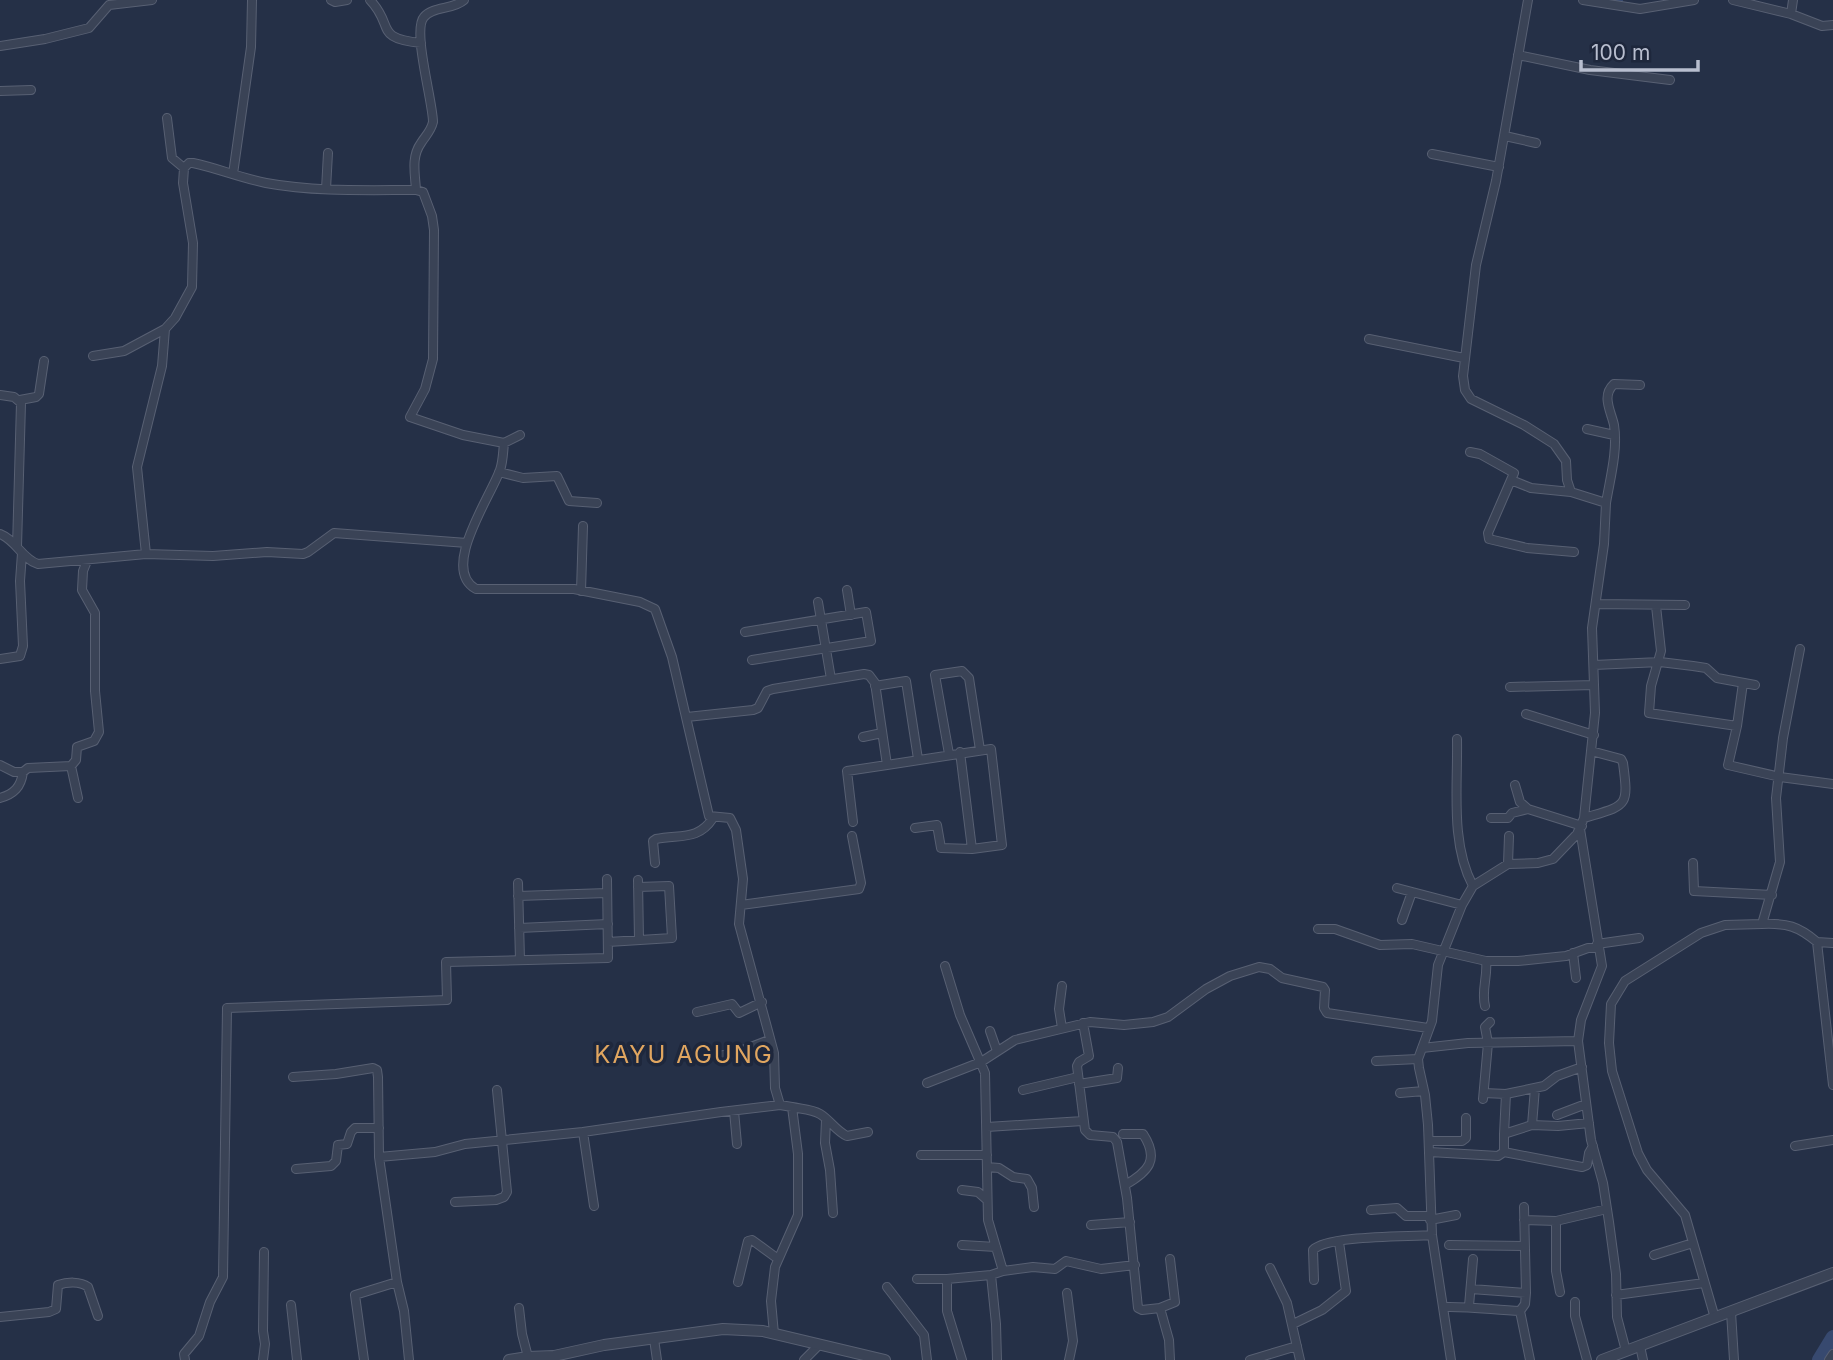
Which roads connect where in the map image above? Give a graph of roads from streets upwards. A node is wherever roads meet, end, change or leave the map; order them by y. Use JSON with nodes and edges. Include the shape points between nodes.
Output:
{"nodes":[{"id":1,"x":152,"y":0,"type":"edge"},
{"id":2,"x":252,"y":0,"type":"edge"},
{"id":3,"x":331,"y":0,"type":"edge"},
{"id":4,"x":347,"y":0,"type":"edge"},
{"id":5,"x":370,"y":0,"type":"edge"},
{"id":6,"x":464,"y":0,"type":"edge"},
{"id":7,"x":1528,"y":0,"type":"edge"},
{"id":8,"x":1583,"y":0,"type":"edge"},
{"id":9,"x":1694,"y":0,"type":"edge"},
{"id":10,"x":1733,"y":0,"type":"edge"},
{"id":11,"x":1793,"y":0,"type":"edge"},
{"id":12,"x":105,"y":3,"type":"edge"},
{"id":13,"x":1791,"y":14,"type":"junction"},
{"id":14,"x":1833,"y":25,"type":"edge"},
{"id":15,"x":421,"y":43,"type":"junction"},
{"id":16,"x":0,"y":46,"type":"edge"},
{"id":17,"x":1518,"y":55,"type":"junction"},
{"id":18,"x":1670,"y":80,"type":"dead end"},
{"id":19,"x":31,"y":90,"type":"dead end"},
{"id":20,"x":0,"y":91,"type":"edge"},
{"id":21,"x":167,"y":118,"type":"dead end"},
{"id":22,"x":1505,"y":136,"type":"junction"},
{"id":23,"x":1536,"y":143,"type":"dead end"},
{"id":24,"x":328,"y":153,"type":"dead end"},
{"id":25,"x":1432,"y":154,"type":"dead end"},
{"id":26,"x":1499,"y":167,"type":"junction"},
{"id":27,"x":184,"y":168,"type":"junction"},
{"id":28,"x":233,"y":174,"type":"junction"},
{"id":29,"x":327,"y":189,"type":"junction"},
{"id":30,"x":416,"y":190,"type":"junction"},
{"id":31,"x":165,"y":330,"type":"junction"},
{"id":32,"x":1369,"y":339,"type":"dead end"},
{"id":33,"x":93,"y":356,"type":"dead end"},
{"id":34,"x":1464,"y":358,"type":"junction"},
{"id":35,"x":44,"y":361,"type":"dead end"},
{"id":36,"x":1640,"y":385,"type":"dead end"},
{"id":37,"x":0,"y":395,"type":"edge"},
{"id":38,"x":20,"y":400,"type":"junction"},
{"id":39,"x":1587,"y":429,"type":"dead end"},
{"id":40,"x":520,"y":435,"type":"dead end"},
{"id":41,"x":1614,"y":435,"type":"junction"},
{"id":42,"x":503,"y":443,"type":"junction"},
{"id":43,"x":1470,"y":452,"type":"dead end"},
{"id":44,"x":499,"y":472,"type":"junction"},
{"id":45,"x":1511,"y":480,"type":"junction"},
{"id":46,"x":1571,"y":492,"type":"junction"},
{"id":47,"x":597,"y":503,"type":"dead end"},
{"id":48,"x":1606,"y":503,"type":"junction"},
{"id":49,"x":583,"y":526,"type":"dead end"},
{"id":50,"x":0,"y":534,"type":"edge"},
{"id":51,"x":467,"y":543,"type":"junction"},
{"id":52,"x":19,"y":550,"type":"junction"},
{"id":53,"x":1574,"y":552,"type":"dead end"},
{"id":54,"x":146,"y":554,"type":"junction"},
{"id":55,"x":87,"y":561,"type":"junction"},
{"id":56,"x":847,"y":590,"type":"dead end"},
{"id":57,"x":581,"y":591,"type":"junction"},
{"id":58,"x":818,"y":602,"type":"dead end"},
{"id":59,"x":1597,"y":604,"type":"junction"},
{"id":60,"x":1685,"y":605,"type":"dead end"},
{"id":61,"x":1657,"y":606,"type":"junction"},
{"id":62,"x":851,"y":615,"type":"junction"},
{"id":63,"x":821,"y":620,"type":"junction"},
{"id":64,"x":746,"y":632,"type":"dead end"},
{"id":65,"x":825,"y":648,"type":"junction"},
{"id":66,"x":1800,"y":649,"type":"dead end"},
{"id":67,"x":0,"y":659,"type":"edge"},
{"id":68,"x":752,"y":660,"type":"dead end"},
{"id":69,"x":1657,"y":662,"type":"junction"},
{"id":70,"x":1594,"y":665,"type":"junction"},
{"id":71,"x":831,"y":679,"type":"junction"},
{"id":72,"x":1743,"y":683,"type":"junction"},
{"id":73,"x":1594,"y":685,"type":"junction"},
{"id":74,"x":1755,"y":685,"type":"dead end"},
{"id":75,"x":876,"y":686,"type":"junction"},
{"id":76,"x":1510,"y":687,"type":"dead end"},
{"id":77,"x":1526,"y":714,"type":"dead end"},
{"id":78,"x":687,"y":717,"type":"junction"},
{"id":79,"x":1737,"y":726,"type":"junction"},
{"id":80,"x":882,"y":733,"type":"junction"},
{"id":81,"x":1594,"y":735,"type":"junction"},
{"id":82,"x":863,"y":737,"type":"dead end"},
{"id":83,"x":1457,"y":739,"type":"dead end"},
{"id":84,"x":980,"y":750,"type":"junction"},
{"id":85,"x":1591,"y":751,"type":"junction"},
{"id":86,"x":960,"y":752,"type":"junction"},
{"id":87,"x":948,"y":754,"type":"junction"},
{"id":88,"x":918,"y":759,"type":"junction"},
{"id":89,"x":0,"y":765,"type":"edge"},
{"id":90,"x":887,"y":765,"type":"junction"},
{"id":91,"x":71,"y":766,"type":"junction"},
{"id":92,"x":23,"y":772,"type":"junction"},
{"id":93,"x":1780,"y":777,"type":"junction"},
{"id":94,"x":1833,"y":784,"type":"edge"},
{"id":95,"x":1515,"y":785,"type":"dead end"},
{"id":96,"x":0,"y":798,"type":"edge"},
{"id":97,"x":78,"y":798,"type":"dead end"},
{"id":98,"x":1528,"y":809,"type":"junction"},
{"id":99,"x":713,"y":818,"type":"junction"},
{"id":100,"x":1491,"y":818,"type":"dead end"},
{"id":101,"x":853,"y":822,"type":"dead end"},
{"id":102,"x":1582,"y":824,"type":"junction"},
{"id":103,"x":915,"y":828,"type":"dead end"},
{"id":104,"x":852,"y":836,"type":"dead end"},
{"id":105,"x":1509,"y":836,"type":"dead end"},
{"id":106,"x":972,"y":849,"type":"junction"},
{"id":107,"x":655,"y":863,"type":"dead end"},
{"id":108,"x":1693,"y":863,"type":"dead end"},
{"id":109,"x":1508,"y":864,"type":"junction"},
{"id":110,"x":607,"y":879,"type":"dead end"},
{"id":111,"x":517,"y":883,"type":"dead end"},
{"id":112,"x":1473,"y":886,"type":"junction"},
{"id":113,"x":1397,"y":888,"type":"dead end"},
{"id":114,"x":1412,"y":892,"type":"junction"},
{"id":115,"x":607,"y":893,"type":"junction"},
{"id":116,"x":1772,"y":895,"type":"junction"},
{"id":117,"x":518,"y":896,"type":"junction"},
{"id":118,"x":741,"y":905,"type":"junction"},
{"id":119,"x":1462,"y":905,"type":"junction"},
{"id":120,"x":1402,"y":920,"type":"dead end"},
{"id":121,"x":608,"y":924,"type":"junction"},
{"id":122,"x":1762,"y":924,"type":"junction"},
{"id":123,"x":519,"y":928,"type":"junction"},
{"id":124,"x":1318,"y":929,"type":"dead end"},
{"id":125,"x":1639,"y":938,"type":"dead end"},
{"id":126,"x":639,"y":940,"type":"junction"},
{"id":127,"x":608,"y":942,"type":"junction"},
{"id":128,"x":1817,"y":942,"type":"junction"},
{"id":129,"x":1833,"y":943,"type":"edge"},
{"id":130,"x":1598,"y":946,"type":"junction"},
{"id":131,"x":1442,"y":952,"type":"junction"},
{"id":132,"x":1573,"y":953,"type":"junction"},
{"id":133,"x":520,"y":960,"type":"junction"},
{"id":134,"x":1486,"y":961,"type":"junction"},
{"id":135,"x":945,"y":966,"type":"dead end"},
{"id":136,"x":1576,"y":978,"type":"dead end"},
{"id":137,"x":1062,"y":986,"type":"dead end"},
{"id":138,"x":762,"y":1002,"type":"junction"},
{"id":139,"x":1485,"y":1006,"type":"dead end"},
{"id":140,"x":697,"y":1012,"type":"dead end"},
{"id":141,"x":1490,"y":1021,"type":"dead end"},
{"id":142,"x":1083,"y":1023,"type":"junction"},
{"id":143,"x":1062,"y":1028,"type":"junction"},
{"id":144,"x":1428,"y":1028,"type":"junction"},
{"id":145,"x":990,"y":1031,"type":"dead end"},
{"id":146,"x":769,"y":1040,"type":"junction"},
{"id":147,"x":1578,"y":1041,"type":"junction"},
{"id":148,"x":1488,"y":1043,"type":"junction"},
{"id":149,"x":1422,"y":1048,"type":"junction"},
{"id":150,"x":997,"y":1051,"type":"junction"},
{"id":151,"x":719,"y":1056,"type":"dead end"},
{"id":152,"x":1419,"y":1059,"type":"junction"},
{"id":153,"x":1376,"y":1061,"type":"dead end"},
{"id":154,"x":981,"y":1062,"type":"junction"},
{"id":155,"x":1582,"y":1066,"type":"junction"},
{"id":156,"x":1118,"y":1069,"type":"dead end"},
{"id":157,"x":293,"y":1077,"type":"dead end"},
{"id":158,"x":1078,"y":1080,"type":"junction"},
{"id":159,"x":927,"y":1083,"type":"dead end"},
{"id":160,"x":1833,"y":1085,"type":"edge"},
{"id":161,"x":1535,"y":1088,"type":"junction"},
{"id":162,"x":497,"y":1090,"type":"dead end"},
{"id":163,"x":1023,"y":1090,"type":"dead end"},
{"id":164,"x":1424,"y":1091,"type":"junction"},
{"id":165,"x":1400,"y":1093,"type":"dead end"},
{"id":166,"x":1506,"y":1094,"type":"junction"},
{"id":167,"x":1586,"y":1104,"type":"junction"},
{"id":168,"x":780,"y":1105,"type":"junction"},
{"id":169,"x":792,"y":1107,"type":"junction"},
{"id":170,"x":734,"y":1111,"type":"junction"},
{"id":171,"x":1557,"y":1115,"type":"dead end"},
{"id":172,"x":1466,"y":1118,"type":"dead end"},
{"id":173,"x":826,"y":1120,"type":"junction"},
{"id":174,"x":1083,"y":1121,"type":"junction"},
{"id":175,"x":1589,"y":1123,"type":"junction"},
{"id":176,"x":1532,"y":1125,"type":"junction"},
{"id":177,"x":987,"y":1127,"type":"junction"},
{"id":178,"x":379,"y":1128,"type":"junction"},
{"id":179,"x":583,"y":1132,"type":"junction"},
{"id":180,"x":869,"y":1132,"type":"dead end"},
{"id":181,"x":1123,"y":1133,"type":"dead end"},
{"id":182,"x":1504,"y":1135,"type":"junction"},
{"id":183,"x":502,"y":1140,"type":"junction"},
{"id":184,"x":1833,"y":1140,"type":"edge"},
{"id":185,"x":1429,"y":1141,"type":"junction"},
{"id":186,"x":737,"y":1144,"type":"dead end"},
{"id":187,"x":1593,"y":1146,"type":"junction"},
{"id":188,"x":1795,"y":1146,"type":"dead end"},
{"id":189,"x":1430,"y":1152,"type":"junction"},
{"id":190,"x":1504,"y":1152,"type":"junction"},
{"id":191,"x":921,"y":1155,"type":"dead end"},
{"id":192,"x":987,"y":1155,"type":"junction"},
{"id":193,"x":379,"y":1157,"type":"junction"},
{"id":194,"x":987,"y":1167,"type":"junction"},
{"id":195,"x":296,"y":1169,"type":"dead end"},
{"id":196,"x":1125,"y":1185,"type":"junction"},
{"id":197,"x":962,"y":1190,"type":"dead end"},
{"id":198,"x":987,"y":1200,"type":"junction"},
{"id":199,"x":455,"y":1202,"type":"dead end"},
{"id":200,"x":594,"y":1206,"type":"dead end"},
{"id":201,"x":1034,"y":1207,"type":"dead end"},
{"id":202,"x":1524,"y":1207,"type":"dead end"},
{"id":203,"x":1607,"y":1209,"type":"junction"},
{"id":204,"x":1371,"y":1210,"type":"dead end"},
{"id":205,"x":833,"y":1213,"type":"dead end"},
{"id":206,"x":1456,"y":1215,"type":"dead end"},
{"id":207,"x":1430,"y":1218,"type":"junction"},
{"id":208,"x":1524,"y":1220,"type":"junction"},
{"id":209,"x":1556,"y":1221,"type":"junction"},
{"id":210,"x":1130,"y":1222,"type":"junction"},
{"id":211,"x":1091,"y":1225,"type":"dead end"},
{"id":212,"x":1432,"y":1235,"type":"junction"},
{"id":213,"x":1339,"y":1242,"type":"junction"},
{"id":214,"x":1693,"y":1243,"type":"junction"},
{"id":215,"x":961,"y":1245,"type":"dead end"},
{"id":216,"x":1449,"y":1245,"type":"dead end"},
{"id":217,"x":1524,"y":1246,"type":"junction"},
{"id":218,"x":996,"y":1247,"type":"junction"},
{"id":219,"x":264,"y":1252,"type":"dead end"},
{"id":220,"x":1654,"y":1255,"type":"dead end"},
{"id":221,"x":778,"y":1259,"type":"junction"},
{"id":222,"x":1170,"y":1259,"type":"dead end"},
{"id":223,"x":1473,"y":1259,"type":"dead end"},
{"id":224,"x":1135,"y":1265,"type":"junction"},
{"id":225,"x":1270,"y":1268,"type":"dead end"},
{"id":226,"x":1003,"y":1271,"type":"junction"},
{"id":227,"x":1833,"y":1273,"type":"edge"},
{"id":228,"x":991,"y":1275,"type":"junction"},
{"id":229,"x":917,"y":1279,"type":"dead end"},
{"id":230,"x":947,"y":1279,"type":"junction"},
{"id":231,"x":1314,"y":1280,"type":"dead end"},
{"id":232,"x":397,"y":1282,"type":"junction"},
{"id":233,"x":738,"y":1282,"type":"dead end"},
{"id":234,"x":1704,"y":1283,"type":"junction"},
{"id":235,"x":887,"y":1287,"type":"dead end"},
{"id":236,"x":1471,"y":1289,"type":"junction"},
{"id":237,"x":1560,"y":1292,"type":"dead end"},
{"id":238,"x":1067,"y":1293,"type":"dead end"},
{"id":239,"x":1526,"y":1293,"type":"junction"},
{"id":240,"x":1616,"y":1294,"type":"junction"},
{"id":241,"x":1575,"y":1302,"type":"dead end"},
{"id":242,"x":291,"y":1305,"type":"dead end"},
{"id":243,"x":1469,"y":1306,"type":"junction"},
{"id":244,"x":1443,"y":1307,"type":"junction"},
{"id":245,"x":519,"y":1308,"type":"dead end"},
{"id":246,"x":1160,"y":1308,"type":"junction"},
{"id":247,"x":1520,"y":1311,"type":"junction"},
{"id":248,"x":1731,"y":1312,"type":"junction"},
{"id":249,"x":98,"y":1316,"type":"dead end"},
{"id":250,"x":0,"y":1317,"type":"edge"},
{"id":251,"x":1714,"y":1318,"type":"junction"},
{"id":252,"x":1293,"y":1324,"type":"junction"},
{"id":253,"x":774,"y":1334,"type":"junction"},
{"id":254,"x":654,"y":1339,"type":"junction"},
{"id":255,"x":818,"y":1345,"type":"junction"},
{"id":256,"x":1297,"y":1346,"type":"junction"},
{"id":257,"x":1640,"y":1346,"type":"junction"},
{"id":258,"x":1626,"y":1350,"type":"junction"},
{"id":259,"x":1833,"y":1354,"type":"edge"},
{"id":260,"x":528,"y":1356,"type":"junction"},
{"id":261,"x":868,"y":1357,"type":"edge"},
{"id":262,"x":554,"y":1358,"type":"edge"},
{"id":263,"x":185,"y":1360,"type":"edge"},
{"id":264,"x":263,"y":1360,"type":"edge"},
{"id":265,"x":297,"y":1360,"type":"edge"},
{"id":266,"x":364,"y":1360,"type":"edge"},
{"id":267,"x":409,"y":1360,"type":"edge"},
{"id":268,"x":509,"y":1360,"type":"edge"},
{"id":269,"x":657,"y":1360,"type":"edge"},
{"id":270,"x":804,"y":1360,"type":"edge"},
{"id":271,"x":885,"y":1360,"type":"edge"},
{"id":272,"x":926,"y":1360,"type":"edge"},
{"id":273,"x":962,"y":1360,"type":"edge"},
{"id":274,"x":997,"y":1360,"type":"edge"},
{"id":275,"x":1069,"y":1360,"type":"edge"},
{"id":276,"x":1170,"y":1360,"type":"edge"},
{"id":277,"x":1250,"y":1360,"type":"edge"},
{"id":278,"x":1300,"y":1360,"type":"edge"},
{"id":279,"x":1451,"y":1360,"type":"edge"},
{"id":280,"x":1530,"y":1360,"type":"edge"},
{"id":281,"x":1587,"y":1360,"type":"edge"},
{"id":282,"x":1602,"y":1360,"type":"edge"},
{"id":283,"x":1643,"y":1360,"type":"edge"},
{"id":284,"x":1734,"y":1360,"type":"edge"},
{"id":285,"x":1829,"y":1360,"type":"edge"}],
"edges":[{"from":1,"to":12,"type":"street"},
{"from":2,"to":28,"type":"street","via":[[251,47]]},
{"from":3,"to":4,"type":"street"},
{"from":5,"to":15,"type":"street","via":[[391,37]]},
{"from":6,"to":15,"type":"street","via":[[426,15],[420,22]]},
{"from":7,"to":17,"type":"street"},
{"from":8,"to":9,"type":"street","via":[[1640,9]]},
{"from":10,"to":13,"type":"street"},
{"from":11,"to":13,"type":"street"},
{"from":12,"to":16,"type":"street","via":[[89,28]]},
{"from":13,"to":14,"type":"street","via":[[1822,26]]},
{"from":15,"to":30,"type":"street","via":[[433,122],[416,153]]},
{"from":17,"to":18,"type":"street"},
{"from":17,"to":22,"type":"street"},
{"from":19,"to":20,"type":"street"},
{"from":21,"to":27,"type":"street","via":[[172,158]]},
{"from":22,"to":23,"type":"street"},
{"from":22,"to":26,"type":"street"},
{"from":24,"to":29,"type":"street"},
{"from":25,"to":26,"type":"street"},
{"from":26,"to":34,"type":"street","via":[[1476,265]]},
{"from":27,"to":28,"type":"street","via":[[193,163]]},
{"from":27,"to":31,"type":"street","via":[[193,243],[192,287]]},
{"from":28,"to":29,"type":"street"},
{"from":29,"to":30,"type":"street"},
{"from":30,"to":42,"type":"street","via":[[426,197],[432,216],[433,359],[425,389],[410,417]]},
{"from":31,"to":33,"type":"street","via":[[124,351]]},
{"from":31,"to":54,"type":"street","via":[[162,366],[136,474]]},
{"from":32,"to":34,"type":"street"},
{"from":34,"to":46,"type":"street","via":[[1465,390],[1471,398],[1554,444],[1566,461]]},
{"from":35,"to":38,"type":"street","via":[[39,394]]},
{"from":36,"to":41,"type":"street","via":[[1611,387],[1607,409]]},
{"from":37,"to":38,"type":"street"},
{"from":38,"to":52,"type":"street"},
{"from":39,"to":41,"type":"street"},
{"from":40,"to":42,"type":"street"},
{"from":41,"to":48,"type":"street"},
{"from":42,"to":44,"type":"street"},
{"from":43,"to":45,"type":"street","via":[[1514,473]]},
{"from":44,"to":47,"type":"street","via":[[523,478],[557,476],[569,501]]},
{"from":44,"to":51,"type":"street"},
{"from":45,"to":46,"type":"street","via":[[1531,488]]},
{"from":45,"to":53,"type":"street","via":[[1489,539]]},
{"from":46,"to":48,"type":"street"},
{"from":48,"to":59,"type":"street"},
{"from":49,"to":57,"type":"street"},
{"from":50,"to":52,"type":"street"},
{"from":51,"to":54,"type":"street","via":[[334,533],[303,554]]},
{"from":51,"to":57,"type":"street","via":[[463,573],[476,590]]},
{"from":52,"to":55,"type":"street","via":[[38,564]]},
{"from":52,"to":67,"type":"street","via":[[23,646],[20,656]]},
{"from":54,"to":55,"type":"street"},
{"from":55,"to":91,"type":"street","via":[[82,590],[95,613],[99,732],[94,741],[77,747]]},
{"from":56,"to":62,"type":"street"},
{"from":57,"to":78,"type":"street","via":[[653,607]]},
{"from":58,"to":63,"type":"street"},
{"from":59,"to":61,"type":"street"},
{"from":59,"to":70,"type":"street","via":[[1592,628]]},
{"from":60,"to":61,"type":"street"},
{"from":61,"to":69,"type":"street","via":[[1661,651]]},
{"from":62,"to":63,"type":"street"},
{"from":62,"to":65,"type":"street","via":[[866,612],[871,641]]},
{"from":63,"to":64,"type":"street"},
{"from":63,"to":65,"type":"street"},
{"from":65,"to":68,"type":"street"},
{"from":65,"to":71,"type":"street"},
{"from":66,"to":93,"type":"street"},
{"from":69,"to":70,"type":"street"},
{"from":69,"to":72,"type":"street","via":[[1706,668],[1717,678]]},
{"from":69,"to":79,"type":"street","via":[[1648,703],[1650,715]]},
{"from":70,"to":73,"type":"street"},
{"from":71,"to":75,"type":"street","via":[[864,674],[873,678]]},
{"from":71,"to":78,"type":"street","via":[[767,691],[753,710]]},
{"from":72,"to":74,"type":"street"},
{"from":72,"to":79,"type":"street"},
{"from":73,"to":76,"type":"street"},
{"from":73,"to":81,"type":"street"},
{"from":75,"to":80,"type":"street"},
{"from":75,"to":88,"type":"street","via":[[906,681]]},
{"from":77,"to":81,"type":"street"},
{"from":78,"to":99,"type":"street","via":[[706,808]]},
{"from":79,"to":93,"type":"street","via":[[1728,765]]},
{"from":80,"to":82,"type":"street"},
{"from":80,"to":90,"type":"street"},
{"from":81,"to":85,"type":"street"},
{"from":83,"to":112,"type":"street","via":[[1459,835]]},
{"from":84,"to":86,"type":"street"},
{"from":84,"to":87,"type":"street","via":[[969,678],[962,671],[935,675]]},
{"from":84,"to":106,"type":"street","via":[[991,748],[1002,845]]},
{"from":85,"to":102,"type":"street"},
{"from":85,"to":102,"type":"street","via":[[1621,759],[1627,794],[1612,810]]},
{"from":86,"to":87,"type":"street"},
{"from":86,"to":106,"type":"street"},
{"from":87,"to":88,"type":"street"},
{"from":88,"to":90,"type":"street"},
{"from":89,"to":92,"type":"street"},
{"from":90,"to":101,"type":"street","via":[[847,771]]},
{"from":91,"to":92,"type":"street"},
{"from":91,"to":97,"type":"street"},
{"from":92,"to":96,"type":"street","via":[[22,784]]},
{"from":93,"to":94,"type":"street"},
{"from":93,"to":116,"type":"street","via":[[1776,809],[1780,862]]},
{"from":95,"to":98,"type":"street","via":[[1520,802]]},
{"from":98,"to":100,"type":"street","via":[[1508,818]]},
{"from":98,"to":102,"type":"street"},
{"from":99,"to":107,"type":"street","via":[[698,834],[653,841]]},
{"from":99,"to":118,"type":"street","via":[[733,820],[743,879]]},
{"from":102,"to":109,"type":"street","via":[[1572,842],[1553,859]]},
{"from":102,"to":130,"type":"street"},
{"from":103,"to":106,"type":"street","via":[[937,825],[941,848]]},
{"from":104,"to":118,"type":"street","via":[[859,889]]},
{"from":105,"to":109,"type":"street"},
{"from":108,"to":116,"type":"street","via":[[1694,891]]},
{"from":109,"to":112,"type":"street"},
{"from":110,"to":115,"type":"street"},
{"from":111,"to":117,"type":"street"},
{"from":112,"to":119,"type":"street"},
{"from":113,"to":114,"type":"street"},
{"from":114,"to":119,"type":"street"},
{"from":114,"to":120,"type":"street"},
{"from":115,"to":117,"type":"street"},
{"from":115,"to":121,"type":"street"},
{"from":116,"to":122,"type":"street"},
{"from":117,"to":123,"type":"street"},
{"from":118,"to":138,"type":"street","via":[[739,924]]},
{"from":119,"to":131,"type":"street"},
{"from":121,"to":123,"type":"street"},
{"from":121,"to":127,"type":"street"},
{"from":122,"to":128,"type":"street","via":[[1786,924]]},
{"from":122,"to":214,"type":"street","via":[[1725,925],[1701,933],[1625,981],[1611,1004],[1612,1071],[1638,1153],[1685,1215]]},
{"from":123,"to":133,"type":"street"},
{"from":124,"to":131,"type":"street","via":[[1335,929],[1380,945],[1412,944]]},
{"from":125,"to":130,"type":"street"},
{"from":126,"to":126,"type":"street","via":[[672,938],[669,886],[638,884]]},
{"from":126,"to":127,"type":"street"},
{"from":127,"to":133,"type":"street","via":[[608,958]]},
{"from":128,"to":129,"type":"street"},
{"from":128,"to":160,"type":"street"},
{"from":130,"to":132,"type":"street"},
{"from":130,"to":147,"type":"street","via":[[1602,967],[1581,1020]]},
{"from":131,"to":134,"type":"street"},
{"from":131,"to":144,"type":"street"},
{"from":132,"to":134,"type":"street"},
{"from":132,"to":136,"type":"street"},
{"from":133,"to":263,"type":"street","via":[[446,962],[447,1000],[227,1008],[223,1277]]},
{"from":134,"to":139,"type":"street"},
{"from":135,"to":154,"type":"street"},
{"from":137,"to":143,"type":"street"},
{"from":138,"to":140,"type":"street","via":[[739,1013],[734,1004]]},
{"from":138,"to":146,"type":"street"},
{"from":141,"to":148,"type":"street","via":[[1485,1027]]},
{"from":142,"to":143,"type":"street"},
{"from":142,"to":144,"type":"street","via":[[1153,1022],[1230,976],[1265,967],[1282,978],[1323,987],[1327,1013]]},
{"from":142,"to":158,"type":"street","via":[[1090,1054],[1077,1064]]},
{"from":143,"to":150,"type":"street","via":[[1015,1040]]},
{"from":144,"to":149,"type":"street"},
{"from":145,"to":150,"type":"street"},
{"from":146,"to":151,"type":"street"},
{"from":146,"to":168,"type":"street"},
{"from":147,"to":148,"type":"street"},
{"from":147,"to":155,"type":"street"},
{"from":148,"to":149,"type":"street"},
{"from":148,"to":166,"type":"street","via":[[1483,1096]]},
{"from":149,"to":152,"type":"street"},
{"from":150,"to":154,"type":"street"},
{"from":152,"to":153,"type":"street"},
{"from":152,"to":164,"type":"street"},
{"from":154,"to":159,"type":"street"},
{"from":154,"to":177,"type":"street"},
{"from":155,"to":161,"type":"street"},
{"from":155,"to":167,"type":"street"},
{"from":156,"to":158,"type":"street","via":[[1117,1078]]},
{"from":157,"to":178,"type":"street","via":[[375,1069]]},
{"from":158,"to":163,"type":"street"},
{"from":158,"to":174,"type":"street"},
{"from":161,"to":166,"type":"street"},
{"from":161,"to":176,"type":"street"},
{"from":162,"to":183,"type":"street"},
{"from":164,"to":165,"type":"street"},
{"from":164,"to":185,"type":"street"},
{"from":166,"to":182,"type":"street"},
{"from":167,"to":171,"type":"street"},
{"from":167,"to":175,"type":"street"},
{"from":168,"to":169,"type":"street"},
{"from":168,"to":170,"type":"street"},
{"from":169,"to":173,"type":"street"},
{"from":169,"to":221,"type":"street","via":[[798,1216]]},
{"from":170,"to":179,"type":"street"},
{"from":170,"to":186,"type":"street"},
{"from":172,"to":185,"type":"street","via":[[1462,1141]]},
{"from":173,"to":180,"type":"street","via":[[847,1136]]},
{"from":173,"to":205,"type":"street"},
{"from":174,"to":177,"type":"street"},
{"from":174,"to":196,"type":"street","via":[[1086,1133],[1115,1138]]},
{"from":175,"to":176,"type":"street"},
{"from":175,"to":187,"type":"street"},
{"from":176,"to":182,"type":"street"},
{"from":177,"to":192,"type":"street"},
{"from":178,"to":193,"type":"street"},
{"from":178,"to":195,"type":"street","via":[[355,1128],[346,1144],[338,1145],[331,1166]]},
{"from":179,"to":183,"type":"street"},
{"from":179,"to":200,"type":"street"},
{"from":181,"to":196,"type":"street","via":[[1143,1134],[1151,1158],[1144,1174]]},
{"from":182,"to":190,"type":"street"},
{"from":183,"to":193,"type":"street"},
{"from":183,"to":199,"type":"street","via":[[508,1186],[504,1197]]},
{"from":184,"to":188,"type":"street"},
{"from":185,"to":189,"type":"street"},
{"from":187,"to":190,"type":"street","via":[[1587,1165],[1582,1167]]},
{"from":187,"to":203,"type":"street"},
{"from":189,"to":190,"type":"street","via":[[1498,1156]]},
{"from":189,"to":207,"type":"street"},
{"from":191,"to":192,"type":"street"},
{"from":192,"to":194,"type":"street"},
{"from":193,"to":232,"type":"street"},
{"from":194,"to":198,"type":"street"},
{"from":194,"to":201,"type":"street","via":[[1027,1179]]},
{"from":196,"to":210,"type":"street"},
{"from":197,"to":198,"type":"street","via":[[978,1192]]},
{"from":198,"to":218,"type":"street"},
{"from":202,"to":208,"type":"street"},
{"from":203,"to":209,"type":"street"},
{"from":203,"to":240,"type":"street"},
{"from":204,"to":207,"type":"street","via":[[1397,1209],[1405,1216]]},
{"from":206,"to":207,"type":"street"},
{"from":207,"to":212,"type":"street"},
{"from":208,"to":209,"type":"street"},
{"from":208,"to":217,"type":"street"},
{"from":209,"to":237,"type":"street"},
{"from":210,"to":211,"type":"street"},
{"from":210,"to":224,"type":"street"},
{"from":212,"to":213,"type":"street"},
{"from":212,"to":244,"type":"street"},
{"from":213,"to":231,"type":"street","via":[[1315,1247]]},
{"from":213,"to":252,"type":"street","via":[[1346,1291]]},
{"from":214,"to":220,"type":"street"},
{"from":214,"to":234,"type":"street"},
{"from":215,"to":218,"type":"street"},
{"from":216,"to":217,"type":"street"},
{"from":217,"to":239,"type":"street"},
{"from":218,"to":226,"type":"street"},
{"from":219,"to":264,"type":"street"},
{"from":221,"to":233,"type":"street","via":[[748,1241]]},
{"from":221,"to":253,"type":"street","via":[[771,1301]]},
{"from":222,"to":246,"type":"street","via":[[1176,1300]]},
{"from":223,"to":236,"type":"street"},
{"from":224,"to":226,"type":"street","via":[[1101,1269],[1066,1261],[1055,1269]]},
{"from":224,"to":246,"type":"street","via":[[1138,1308]]},
{"from":225,"to":252,"type":"street"},
{"from":226,"to":228,"type":"street"},
{"from":227,"to":248,"type":"street"},
{"from":228,"to":230,"type":"street"},
{"from":228,"to":274,"type":"street"},
{"from":229,"to":230,"type":"street"},
{"from":230,"to":273,"type":"street","via":[[947,1311]]},
{"from":232,"to":266,"type":"street","via":[[355,1295]]},
{"from":232,"to":267,"type":"street"},
{"from":234,"to":240,"type":"street"},
{"from":234,"to":251,"type":"street"},
{"from":235,"to":272,"type":"street","via":[[924,1335]]},
{"from":236,"to":239,"type":"street"},
{"from":236,"to":243,"type":"street"},
{"from":238,"to":275,"type":"street","via":[[1073,1341]]},
{"from":239,"to":247,"type":"street"},
{"from":240,"to":258,"type":"street"},
{"from":241,"to":281,"type":"street"},
{"from":242,"to":265,"type":"street"},
{"from":243,"to":244,"type":"street"},
{"from":243,"to":247,"type":"street"},
{"from":244,"to":279,"type":"street"},
{"from":245,"to":260,"type":"street"},
{"from":246,"to":276,"type":"street"},
{"from":247,"to":280,"type":"street"},
{"from":248,"to":251,"type":"street"},
{"from":248,"to":284,"type":"street"},
{"from":249,"to":250,"type":"street","via":[[88,1286],[67,1283],[56,1288],[56,1309]]},
{"from":251,"to":257,"type":"street"},
{"from":252,"to":256,"type":"street"},
{"from":253,"to":254,"type":"street","via":[[723,1329]]},
{"from":253,"to":255,"type":"street"},
{"from":254,"to":262,"type":"street"},
{"from":254,"to":269,"type":"street"},
{"from":255,"to":261,"type":"street"},
{"from":255,"to":270,"type":"street"},
{"from":256,"to":277,"type":"street"},
{"from":256,"to":278,"type":"street"},
{"from":257,"to":258,"type":"street"},
{"from":257,"to":283,"type":"street"},
{"from":258,"to":282,"type":"street"},
{"from":259,"to":285,"type":"street"},
{"from":260,"to":262,"type":"street"},
{"from":260,"to":268,"type":"street"},
{"from":261,"to":271,"type":"street"}]}
